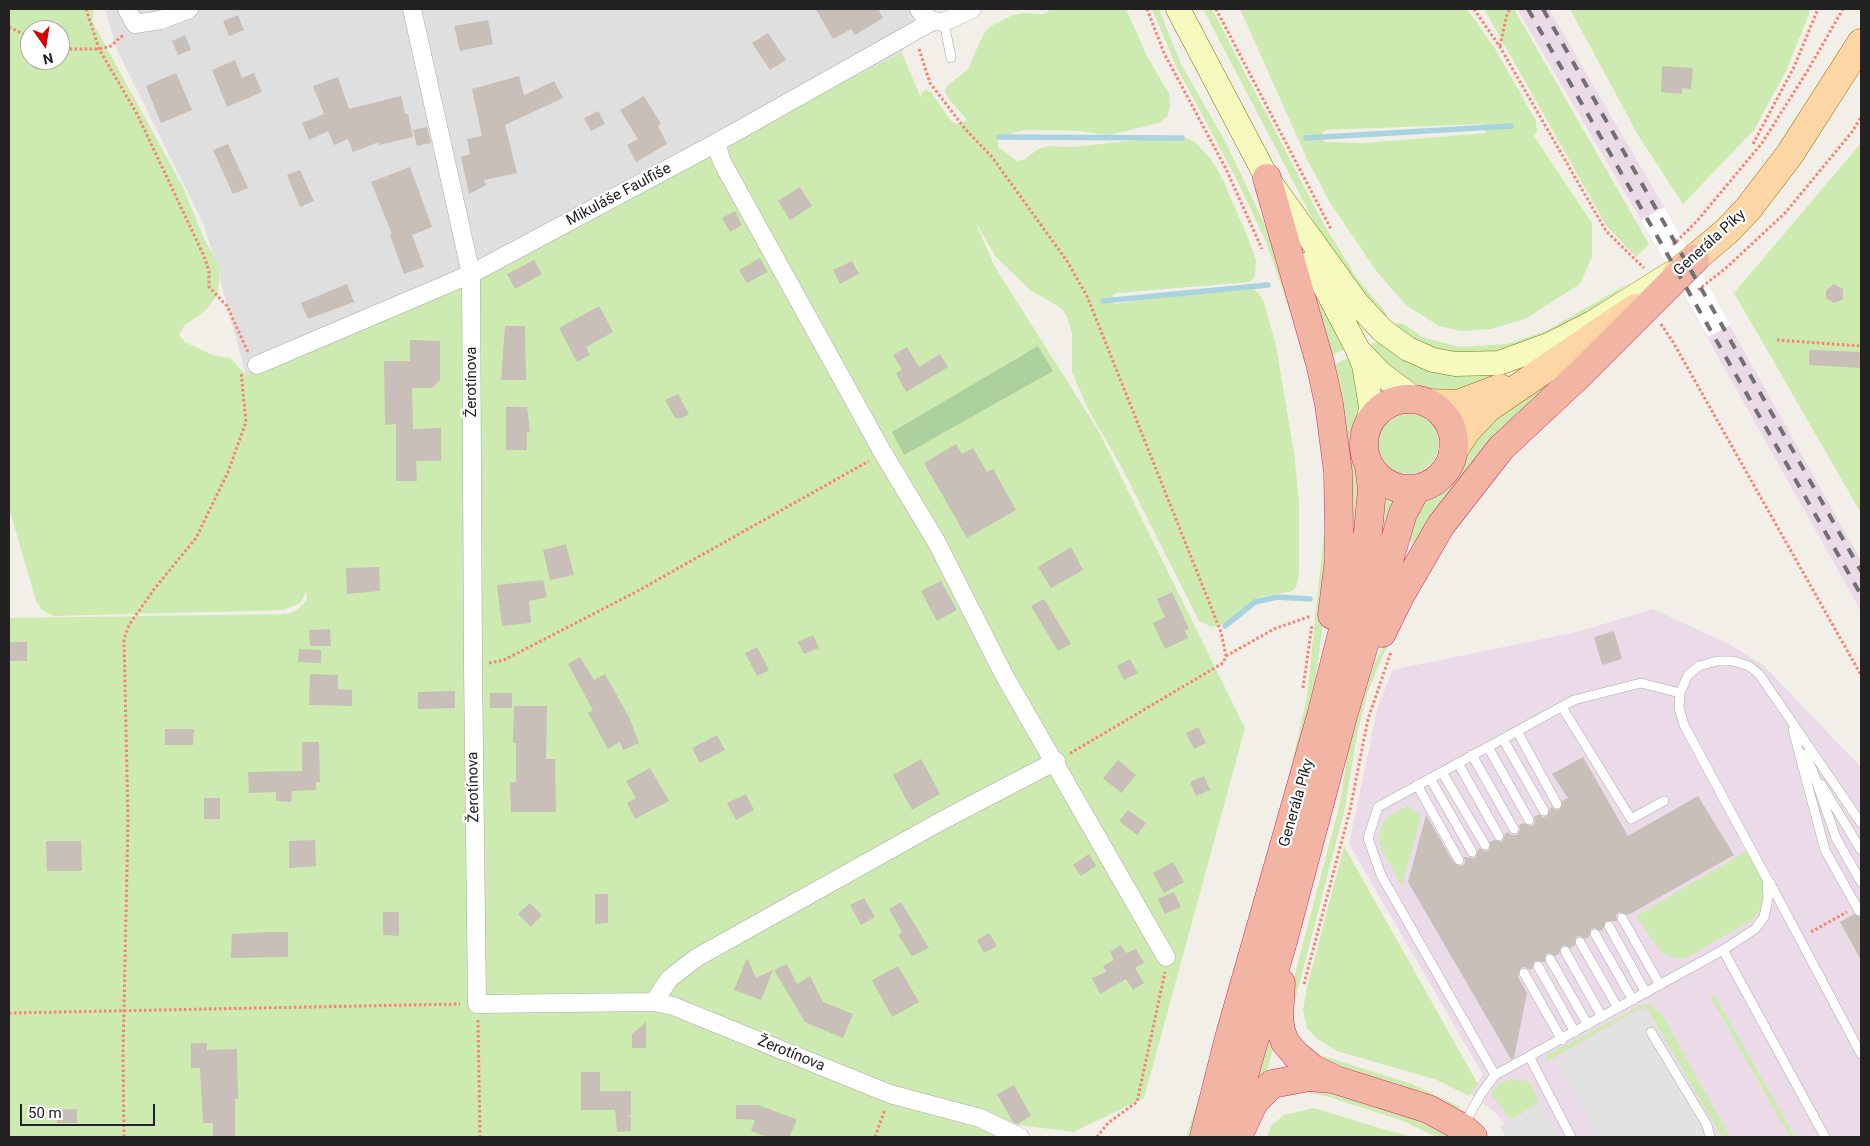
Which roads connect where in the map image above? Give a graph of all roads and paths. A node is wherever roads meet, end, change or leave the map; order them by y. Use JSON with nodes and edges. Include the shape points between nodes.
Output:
{"nodes":[{"id":1,"x":86,"y":9,"type":"edge"},
{"id":2,"x":189,"y":9,"type":"edge"},
{"id":3,"x":412,"y":9,"type":"edge"},
{"id":4,"x":919,"y":9,"type":"edge"},
{"id":5,"x":972,"y":9,"type":"edge"},
{"id":6,"x":1147,"y":9,"type":"edge"},
{"id":7,"x":1178,"y":9,"type":"edge"},
{"id":8,"x":1216,"y":9,"type":"edge"},
{"id":9,"x":1474,"y":9,"type":"edge"},
{"id":10,"x":1510,"y":9,"type":"edge"},
{"id":11,"x":1818,"y":9,"type":"edge"},
{"id":12,"x":1843,"y":9,"type":"edge"},
{"id":13,"x":131,"y":16,"type":"edge"},
{"id":14,"x":939,"y":22,"type":"junction"},
{"id":15,"x":1861,"y":43,"type":"edge"},
{"id":16,"x":1500,"y":47,"type":"junction"},
{"id":17,"x":70,"y":49,"type":"edge"},
{"id":18,"x":99,"y":49,"type":"junction"},
{"id":19,"x":951,"y":58,"type":"dead end"},
{"id":20,"x":924,"y":63,"type":"dead end"},
{"id":21,"x":1861,"y":117,"type":"edge"},
{"id":22,"x":716,"y":143,"type":"junction"},
{"id":23,"x":1753,"y":144,"type":"dead end"},
{"id":24,"x":1267,"y":178,"type":"junction"},
{"id":25,"x":1332,"y":232,"type":"dead end"},
{"id":26,"x":1671,"y":247,"type":"dead end"},
{"id":27,"x":1265,"y":256,"type":"dead end"},
{"id":28,"x":1695,"y":259,"type":"junction"},
{"id":29,"x":1651,"y":263,"type":"dead end"},
{"id":30,"x":1644,"y":268,"type":"junction"},
{"id":31,"x":1636,"y":273,"type":"dead end"},
{"id":32,"x":471,"y":274,"type":"junction"},
{"id":33,"x":1697,"y":291,"type":"dead end"},
{"id":34,"x":1661,"y":324,"type":"dead end"},
{"id":35,"x":1777,"y":340,"type":"dead end"},
{"id":36,"x":1861,"y":346,"type":"edge"},
{"id":37,"x":1357,"y":348,"type":"junction"},
{"id":38,"x":247,"y":360,"type":"junction"},
{"id":39,"x":1558,"y":360,"type":"junction"},
{"id":40,"x":1421,"y":401,"type":"junction"},
{"id":41,"x":1368,"y":425,"type":"junction"},
{"id":42,"x":1453,"y":451,"type":"junction"},
{"id":43,"x":883,"y":453,"type":"junction"},
{"id":44,"x":1369,"y":465,"type":"junction"},
{"id":45,"x":1416,"y":489,"type":"junction"},
{"id":46,"x":1313,"y":616,"type":"dead end"},
{"id":47,"x":1392,"y":650,"type":"dead end"},
{"id":48,"x":1226,"y":656,"type":"junction"},
{"id":49,"x":473,"y":665,"type":"junction"},
{"id":50,"x":1861,"y":675,"type":"edge"},
{"id":51,"x":1680,"y":693,"type":"junction"},
{"id":52,"x":1562,"y":707,"type":"junction"},
{"id":53,"x":1786,"y":713,"type":"junction"},
{"id":54,"x":1332,"y":716,"type":"junction"},
{"id":55,"x":1517,"y":731,"type":"junction"},
{"id":56,"x":1503,"y":739,"type":"junction"},
{"id":57,"x":1798,"y":743,"type":"junction"},
{"id":58,"x":1488,"y":747,"type":"junction"},
{"id":59,"x":1472,"y":755,"type":"junction"},
{"id":60,"x":1056,"y":762,"type":"junction"},
{"id":61,"x":1458,"y":763,"type":"junction"},
{"id":62,"x":1812,"y":769,"type":"junction"},
{"id":63,"x":1442,"y":772,"type":"junction"},
{"id":64,"x":1430,"y":778,"type":"junction"},
{"id":65,"x":1417,"y":785,"type":"junction"},
{"id":66,"x":1664,"y":801,"type":"dead end"},
{"id":67,"x":1557,"y":804,"type":"dead end"},
{"id":68,"x":1544,"y":811,"type":"dead end"},
{"id":69,"x":1529,"y":820,"type":"dead end"},
{"id":70,"x":1861,"y":823,"type":"edge"},
{"id":71,"x":1514,"y":828,"type":"dead end"},
{"id":72,"x":1500,"y":836,"type":"dead end"},
{"id":73,"x":1485,"y":845,"type":"dead end"},
{"id":74,"x":1861,"y":850,"type":"edge"},
{"id":75,"x":1472,"y":852,"type":"dead end"},
{"id":76,"x":1458,"y":860,"type":"dead end"},
{"id":77,"x":1767,"y":879,"type":"junction"},
{"id":78,"x":1861,"y":882,"type":"edge"},
{"id":79,"x":1858,"y":909,"type":"joint"},
{"id":80,"x":1622,"y":918,"type":"dead end"},
{"id":81,"x":1609,"y":926,"type":"dead end"},
{"id":82,"x":1595,"y":934,"type":"dead end"},
{"id":83,"x":1799,"y":938,"type":"junction"},
{"id":84,"x":1283,"y":941,"type":"junction"},
{"id":85,"x":1580,"y":942,"type":"dead end"},
{"id":86,"x":1565,"y":950,"type":"dead end"},
{"id":87,"x":1723,"y":950,"type":"junction"},
{"id":88,"x":1166,"y":957,"type":"dead end"},
{"id":89,"x":1550,"y":959,"type":"dead end"},
{"id":90,"x":1538,"y":966,"type":"dead end"},
{"id":91,"x":1524,"y":974,"type":"dead end"},
{"id":92,"x":1660,"y":985,"type":"junction"},
{"id":93,"x":1163,"y":989,"type":"dead end"},
{"id":94,"x":1303,"y":989,"type":"dead end"},
{"id":95,"x":1646,"y":993,"type":"junction"},
{"id":96,"x":1633,"y":1000,"type":"junction"},
{"id":97,"x":654,"y":1002,"type":"junction"},
{"id":98,"x":477,"y":1004,"type":"junction"},
{"id":99,"x":1618,"y":1008,"type":"junction"},
{"id":100,"x":124,"y":1011,"type":"junction"},
{"id":101,"x":9,"y":1013,"type":"edge"},
{"id":102,"x":1602,"y":1017,"type":"junction"},
{"id":103,"x":1588,"y":1025,"type":"junction"},
{"id":104,"x":1575,"y":1032,"type":"junction"},
{"id":105,"x":1650,"y":1032,"type":"dead end"},
{"id":106,"x":1562,"y":1040,"type":"junction"},
{"id":107,"x":1861,"y":1054,"type":"edge"},
{"id":108,"x":1529,"y":1056,"type":"junction"},
{"id":109,"x":1495,"y":1075,"type":"junction"},
{"id":110,"x":1336,"y":1080,"type":"junction"},
{"id":111,"x":890,"y":1094,"type":"junction"},
{"id":112,"x":1468,"y":1133,"type":"edge"},
{"id":113,"x":124,"y":1137,"type":"edge"},
{"id":114,"x":480,"y":1137,"type":"edge"},
{"id":115,"x":875,"y":1137,"type":"edge"},
{"id":116,"x":1020,"y":1137,"type":"edge"},
{"id":117,"x":1097,"y":1137,"type":"edge"},
{"id":118,"x":1204,"y":1137,"type":"edge"},
{"id":119,"x":1226,"y":1137,"type":"edge"},
{"id":120,"x":1238,"y":1137,"type":"edge"},
{"id":121,"x":1571,"y":1137,"type":"edge"},
{"id":122,"x":1710,"y":1137,"type":"edge"},
{"id":123,"x":1825,"y":1137,"type":"edge"}],
"edges":[{"from":1,"to":18,"type":"path"},
{"from":2,"to":13,"type":"street","via":[[161,20]]},
{"from":3,"to":32,"type":"street","name":"Žerotínova"},
{"from":4,"to":14,"type":"street"},
{"from":5,"to":14,"type":"street","name":"Mikuláše Faulfiše"},
{"from":6,"to":27,"type":"path","via":[[1164,53],[1226,169]]},
{"from":7,"to":24,"type":"main road"},
{"from":8,"to":25,"type":"path"},
{"from":9,"to":16,"type":"path"},
{"from":10,"to":16,"type":"path"},
{"from":11,"to":23,"type":"path","via":[[1794,67]]},
{"from":12,"to":26,"type":"path","via":[[1762,143],[1697,222]]},
{"from":13,"to":18,"type":"path","via":[[112,46]]},
{"from":14,"to":19,"type":"lane"},
{"from":14,"to":22,"type":"street","name":"Mikuláše Faulfiše"},
{"from":15,"to":28,"type":"main road","name":"Generála Píky","via":[[1790,154],[1748,209]]},
{"from":16,"to":30,"type":"path","via":[[1606,231]]},
{"from":17,"to":18,"type":"path"},
{"from":18,"to":38,"type":"path","via":[[137,114],[204,256],[209,271],[209,287],[227,306]]},
{"from":20,"to":48,"type":"path","via":[[930,83],[966,130],[992,157],[1067,261],[1087,296],[1221,632]]},
{"from":21,"to":33,"type":"path","via":[[1785,213]]},
{"from":22,"to":32,"type":"street","name":"Mikuláše Faulfiše"},
{"from":22,"to":43,"type":"street","via":[[726,171]]},
{"from":24,"to":28,"type":"main road","via":[[1356,302],[1382,330],[1408,349],[1433,360],[1455,364],[1499,363],[1551,344]]},
{"from":24,"to":37,"type":"main road"},
{"from":24,"to":54,"type":"highway","via":[[1320,363],[1338,472],[1339,560]]},
{"from":28,"to":39,"type":"main road","name":"Generála Píky","via":[[1607,328]]},
{"from":28,"to":54,"type":"highway","via":[[1502,448],[1468,488],[1441,525]]},
{"from":29,"to":30,"type":"path"},
{"from":30,"to":31,"type":"path"},
{"from":32,"to":38,"type":"street","name":"Mikuláše Faulfiše"},
{"from":32,"to":49,"type":"street","name":"Žerotínova"},
{"from":34,"to":50,"type":"path"},
{"from":35,"to":36,"type":"path"},
{"from":37,"to":40,"type":"main road","via":[[1381,374]]},
{"from":37,"to":41,"type":"main road","via":[[1370,395]]},
{"from":38,"to":100,"type":"path","via":[[246,422],[228,472],[196,538],[155,588],[129,625],[124,639],[128,821]]},
{"from":39,"to":40,"type":"main road","name":"Generála Píky","via":[[1469,402],[1448,405]]},
{"from":39,"to":42,"type":"main road","name":"Generála Píky","via":[[1488,408]]},
{"from":40,"to":41,"type":"highway","via":[[1400,400],[1386,405]]},
{"from":40,"to":42,"type":"highway","via":[[1440,412],[1449,423]]},
{"from":41,"to":44,"type":"highway","via":[[1364,452]]},
{"from":42,"to":45,"type":"highway","via":[[1441,476]]},
{"from":43,"to":49,"type":"path","via":[[642,588],[504,660]]},
{"from":43,"to":60,"type":"street","via":[[936,540],[1004,675]]},
{"from":44,"to":45,"type":"highway","via":[[1388,485]]},
{"from":44,"to":54,"type":"highway","name":"Generála Píky","via":[[1371,515]]},
{"from":45,"to":54,"type":"highway","name":"Generála Píky","via":[[1402,513]]},
{"from":46,"to":48,"type":"path","via":[[1274,629]]},
{"from":47,"to":94,"type":"path","via":[[1368,719],[1350,810]]},
{"from":48,"to":60,"type":"path","via":[[1223,664]]},
{"from":49,"to":98,"type":"street","name":"Žerotínova"},
{"from":51,"to":52,"type":"lane","via":[[1641,683],[1574,700]]},
{"from":51,"to":53,"type":"lane","via":[[1688,676],[1699,666],[1733,661],[1759,674]]},
{"from":51,"to":77,"type":"lane","via":[[1679,708],[1684,725]]},
{"from":52,"to":55,"type":"lane"},
{"from":52,"to":66,"type":"lane","via":[[1631,819]]},
{"from":53,"to":57,"type":"lane"},
{"from":53,"to":70,"type":"lane"},
{"from":54,"to":84,"type":"highway","name":"Generála Píky"},
{"from":54,"to":118,"type":"highway","name":"Generála Píky","via":[[1230,1038]]},
{"from":55,"to":56,"type":"lane"},
{"from":55,"to":67,"type":"lane"},
{"from":56,"to":58,"type":"lane"},
{"from":56,"to":68,"type":"lane"},
{"from":57,"to":62,"type":"lane"},
{"from":57,"to":79,"type":"lane","via":[[1825,850]]},
{"from":58,"to":59,"type":"lane"},
{"from":58,"to":69,"type":"lane"},
{"from":59,"to":61,"type":"lane"},
{"from":59,"to":71,"type":"lane"},
{"from":60,"to":88,"type":"street"},
{"from":60,"to":97,"type":"street","via":[[942,820],[696,958],[669,979]]},
{"from":61,"to":63,"type":"lane"},
{"from":61,"to":72,"type":"lane"},
{"from":62,"to":74,"type":"lane"},
{"from":62,"to":78,"type":"lane","via":[[1836,838]]},
{"from":63,"to":64,"type":"lane"},
{"from":63,"to":73,"type":"lane"},
{"from":64,"to":65,"type":"lane"},
{"from":64,"to":75,"type":"lane"},
{"from":65,"to":76,"type":"lane"},
{"from":65,"to":109,"type":"lane","via":[[1378,807],[1368,838],[1381,875]]},
{"from":77,"to":83,"type":"lane"},
{"from":77,"to":87,"type":"lane","via":[[1768,898],[1764,916],[1755,929]]},
{"from":79,"to":83,"type":"path"},
{"from":80,"to":92,"type":"lane"},
{"from":81,"to":95,"type":"lane"},
{"from":82,"to":96,"type":"lane"},
{"from":83,"to":107,"type":"lane"},
{"from":84,"to":110,"type":"highway","via":[[1279,1017],[1283,1037],[1296,1055],[1313,1069]]},
{"from":84,"to":119,"type":"highway","name":"Generála Píky"},
{"from":85,"to":99,"type":"lane"},
{"from":86,"to":102,"type":"lane"},
{"from":87,"to":92,"type":"lane"},
{"from":87,"to":123,"type":"lane"},
{"from":89,"to":103,"type":"lane"},
{"from":90,"to":104,"type":"lane"},
{"from":91,"to":106,"type":"lane"},
{"from":92,"to":95,"type":"lane"},
{"from":93,"to":117,"type":"path","via":[[1137,1102],[1108,1123]]},
{"from":95,"to":96,"type":"lane"},
{"from":96,"to":99,"type":"lane"},
{"from":97,"to":98,"type":"street","name":"Žerotínova"},
{"from":97,"to":111,"type":"street","name":"Žerotínova","via":[[673,1006]]},
{"from":98,"to":100,"type":"path"},
{"from":98,"to":114,"type":"path"},
{"from":99,"to":102,"type":"lane"},
{"from":100,"to":101,"type":"path"},
{"from":100,"to":113,"type":"path"},
{"from":102,"to":103,"type":"lane"},
{"from":103,"to":104,"type":"lane"},
{"from":104,"to":106,"type":"lane"},
{"from":105,"to":122,"type":"lane","via":[[1707,1125]]},
{"from":106,"to":108,"type":"lane"},
{"from":108,"to":109,"type":"lane"},
{"from":108,"to":121,"type":"lane"},
{"from":109,"to":112,"type":"lane","via":[[1481,1094]]},
{"from":110,"to":112,"type":"highway","via":[[1428,1109]]},
{"from":110,"to":120,"type":"highway","via":[[1309,1077],[1272,1084],[1254,1102]]},
{"from":111,"to":115,"type":"path"},
{"from":111,"to":116,"type":"street","name":"Žerotínova","via":[[980,1118]]}]}
